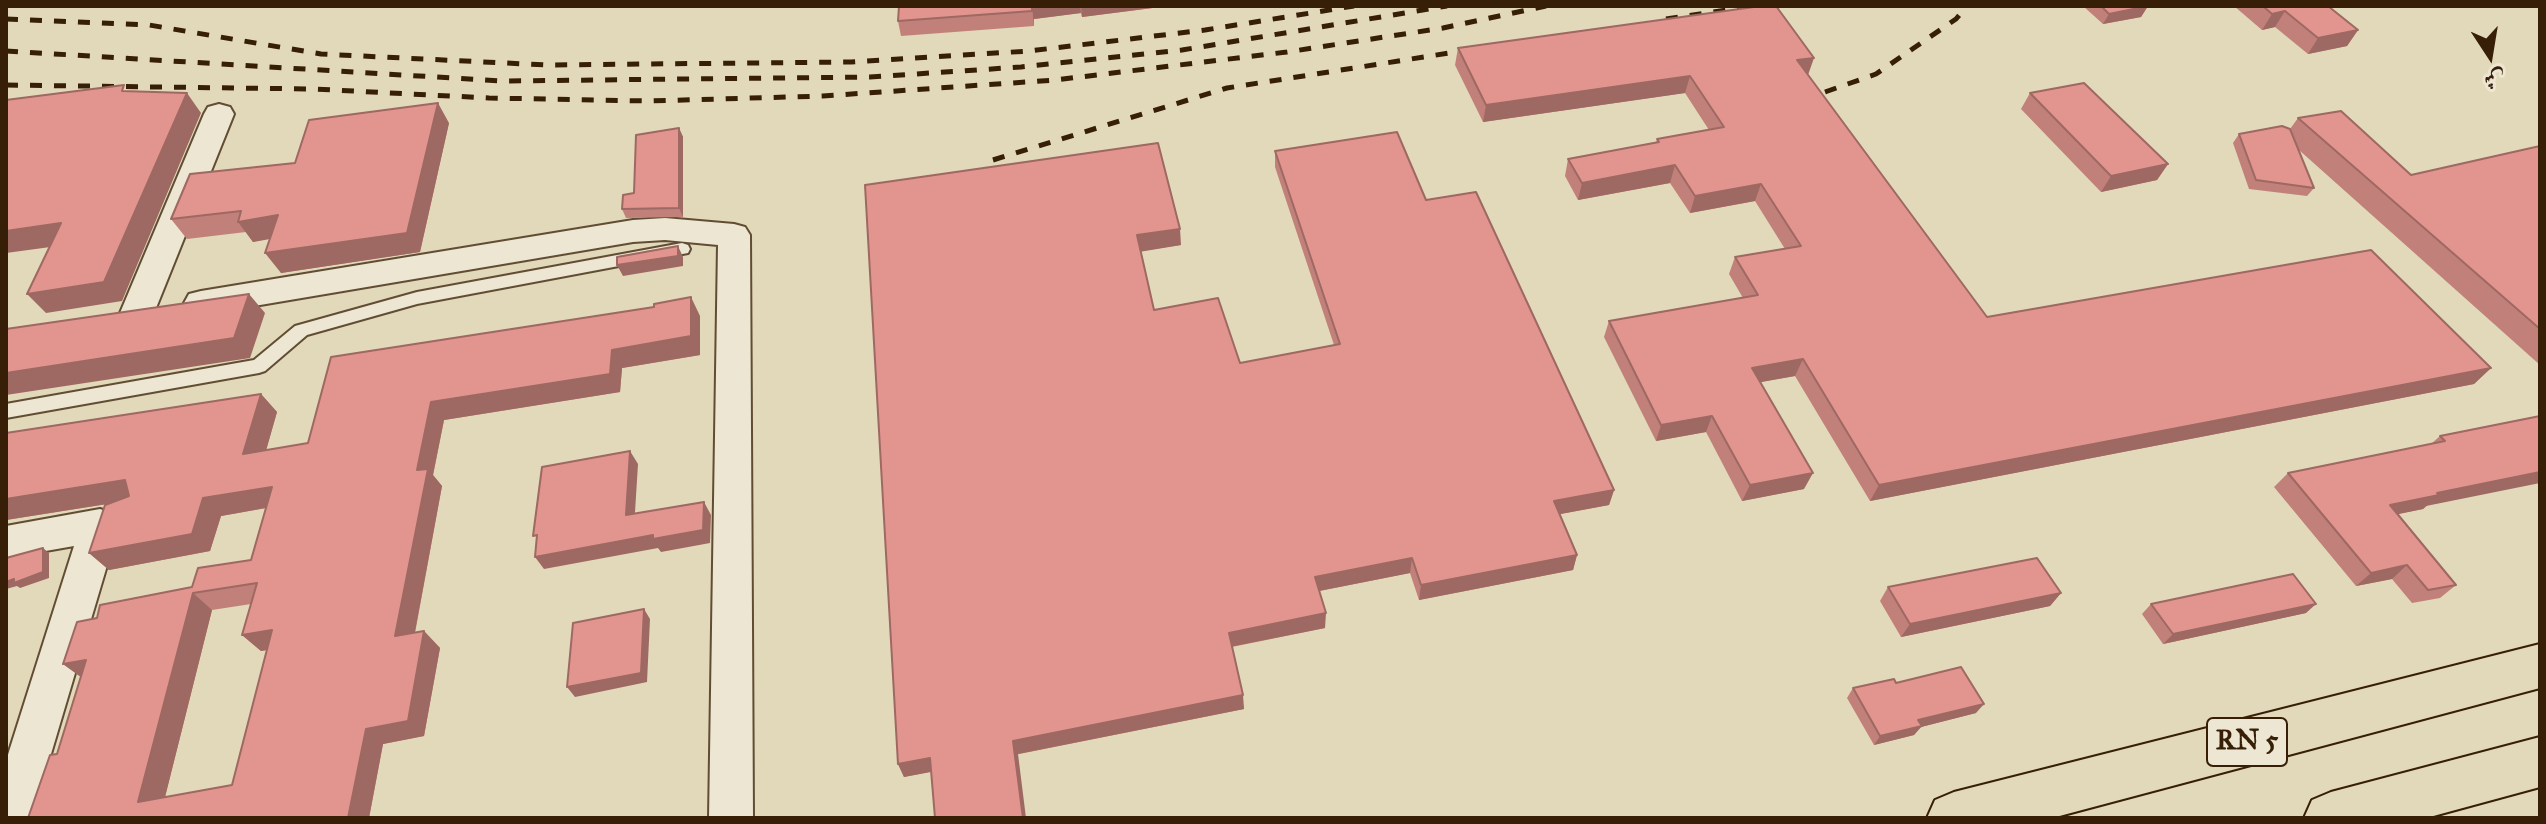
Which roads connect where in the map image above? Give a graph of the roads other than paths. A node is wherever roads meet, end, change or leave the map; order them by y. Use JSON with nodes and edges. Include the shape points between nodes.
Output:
{"nodes":[{"id":1,"x":219,"y":114,"type":"dead end"},
{"id":2,"x":682,"y":249,"type":"edge"},
{"id":3,"x":6,"y":411,"type":"edge"},
{"id":4,"x":6,"y":542,"type":"edge"},
{"id":5,"x":2540,"y":666,"type":"edge"},
{"id":6,"x":2540,"y":762,"type":"edge"},
{"id":7,"x":10,"y":818,"type":"edge"},
{"id":8,"x":731,"y":818,"type":"edge"},
{"id":9,"x":1954,"y":818,"type":"edge"},
{"id":10,"x":2331,"y":818,"type":"edge"}],
"edges":[{"from":1,"to":8,"type":"street","via":[[123,316],[633,231],[734,235]]},
{"from":2,"to":3,"type":"lane","via":[[417,298],[315,326],[301,330],[259,366]]},
{"from":4,"to":7,"type":"street","via":[[100,525]]},
{"from":5,"to":9,"type":"highway","number":"RN 5"},
{"from":6,"to":10,"type":"highway"}]}
